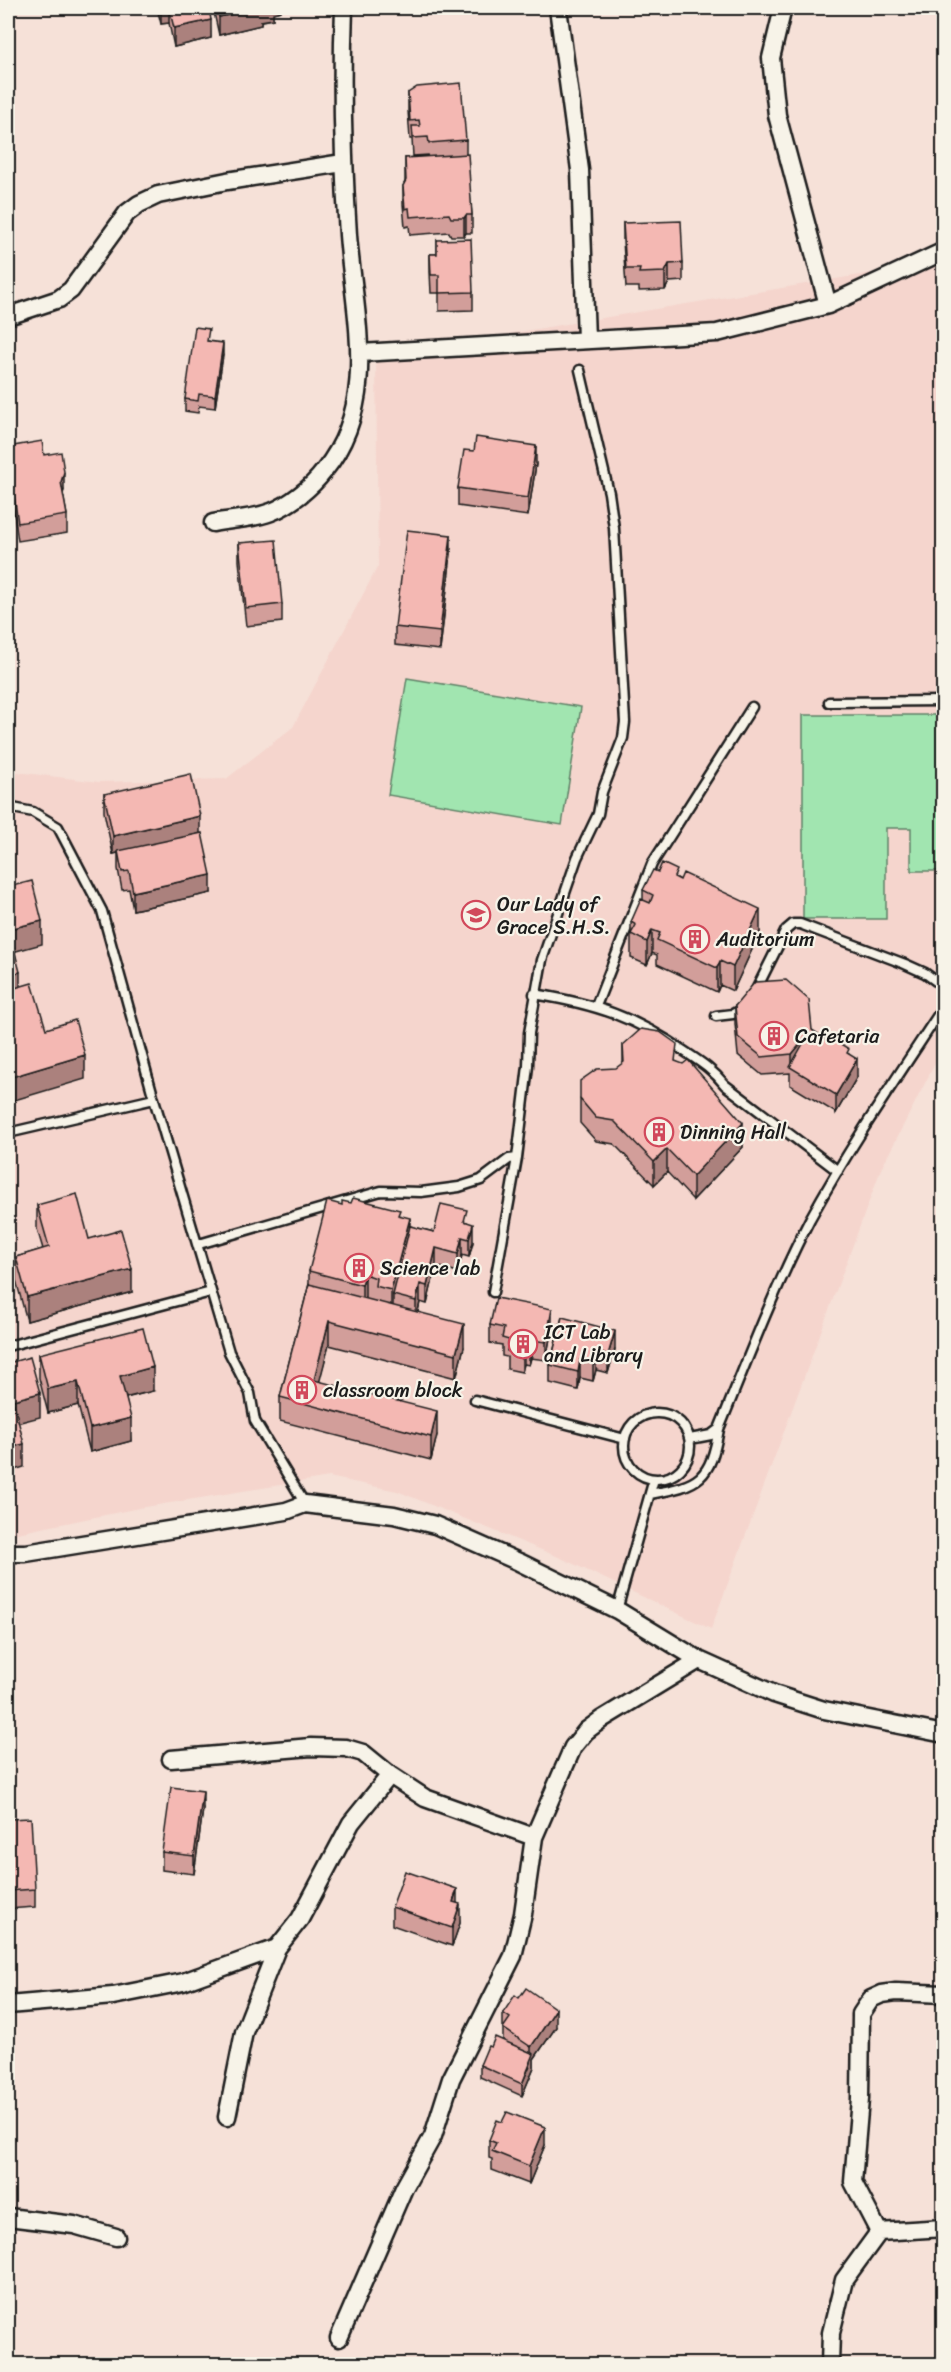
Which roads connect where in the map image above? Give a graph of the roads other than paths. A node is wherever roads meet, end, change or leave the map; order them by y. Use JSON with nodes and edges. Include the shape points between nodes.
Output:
{"nodes":[{"id":1,"x":344,"y":8,"type":"edge"},
{"id":2,"x":558,"y":8,"type":"edge"},
{"id":3,"x":783,"y":8,"type":"edge"},
{"id":4,"x":343,"y":163,"type":"junction"},
{"id":5,"x":944,"y":251,"type":"edge"},
{"id":6,"x":828,"y":305,"type":"junction"},
{"id":7,"x":8,"y":316,"type":"edge"},
{"id":8,"x":586,"y":339,"type":"junction"},
{"id":9,"x":360,"y":353,"type":"junction"},
{"id":10,"x":580,"y":370,"type":"dead end"},
{"id":11,"x":213,"y":523,"type":"dead end"},
{"id":12,"x":944,"y":701,"type":"edge"},
{"id":13,"x":830,"y":702,"type":"dead end"},
{"id":14,"x":752,"y":707,"type":"dead end"},
{"id":15,"x":8,"y":807,"type":"edge"},
{"id":16,"x":944,"y":987,"type":"edge"},
{"id":17,"x":534,"y":994,"type":"junction"},
{"id":18,"x":596,"y":1006,"type":"junction"},
{"id":19,"x":944,"y":1006,"type":"edge"},
{"id":20,"x":716,"y":1016,"type":"dead end"},
{"id":21,"x":154,"y":1099,"type":"junction"},
{"id":22,"x":8,"y":1133,"type":"edge"},
{"id":23,"x":517,"y":1158,"type":"junction"},
{"id":24,"x":838,"y":1171,"type":"junction"},
{"id":25,"x":199,"y":1244,"type":"junction"},
{"id":26,"x":211,"y":1292,"type":"junction"},
{"id":27,"x":493,"y":1292,"type":"dead end"},
{"id":28,"x":8,"y":1346,"type":"edge"},
{"id":29,"x":475,"y":1400,"type":"dead end"},
{"id":30,"x":720,"y":1429,"type":"junction"},
{"id":31,"x":625,"y":1439,"type":"junction"},
{"id":32,"x":690,"y":1439,"type":"junction"},
{"id":33,"x":654,"y":1479,"type":"junction"},
{"id":34,"x":650,"y":1494,"type":"junction"},
{"id":35,"x":305,"y":1504,"type":"junction"},
{"id":36,"x":8,"y":1553,"type":"edge"},
{"id":37,"x":616,"y":1610,"type":"junction"},
{"id":38,"x":699,"y":1660,"type":"junction"},
{"id":39,"x":944,"y":1734,"type":"edge"},
{"id":40,"x":171,"y":1759,"type":"dead end"},
{"id":41,"x":390,"y":1775,"type":"junction"},
{"id":42,"x":534,"y":1837,"type":"junction"},
{"id":43,"x":277,"y":1948,"type":"junction"},
{"id":44,"x":944,"y":1994,"type":"edge"},
{"id":45,"x":8,"y":2005,"type":"edge"},
{"id":46,"x":226,"y":2116,"type":"dead end"},
{"id":47,"x":8,"y":2217,"type":"edge"},
{"id":48,"x":944,"y":2228,"type":"edge"},
{"id":49,"x":879,"y":2232,"type":"junction"},
{"id":50,"x":116,"y":2237,"type":"dead end"},
{"id":51,"x":339,"y":2338,"type":"dead end"},
{"id":52,"x":830,"y":2364,"type":"edge"}],
"edges":[{"from":1,"to":4,"type":"street"},
{"from":2,"to":8,"type":"street","via":[[580,170]]},
{"from":3,"to":6,"type":"street","via":[[771,58],[777,115]]},
{"from":4,"to":7,"type":"street","via":[[158,195],[127,213],[71,290],[59,299]]},
{"from":4,"to":9,"type":"street"},
{"from":5,"to":6,"type":"street"},
{"from":6,"to":8,"type":"street","via":[[717,333]]},
{"from":8,"to":9,"type":"street"},
{"from":9,"to":11,"type":"street","via":[[358,396],[351,428],[334,460],[311,487],[272,512]]},
{"from":10,"to":17,"type":"lane","via":[[614,528],[625,722],[598,814],[559,908]]},
{"from":12,"to":13,"type":"lane"},
{"from":14,"to":18,"type":"lane","via":[[652,864]]},
{"from":15,"to":21,"type":"lane","via":[[33,812],[58,828],[93,892],[102,911]]},
{"from":16,"to":20,"type":"lane","via":[[905,964],[808,926],[793,924],[786,930],[744,1008]]},
{"from":17,"to":18,"type":"lane"},
{"from":17,"to":23,"type":"lane"},
{"from":18,"to":24,"type":"lane","via":[[646,1026],[676,1045]]},
{"from":19,"to":24,"type":"lane"},
{"from":21,"to":22,"type":"lane"},
{"from":21,"to":25,"type":"lane"},
{"from":23,"to":25,"type":"lane","via":[[509,1159],[481,1180],[459,1187],[421,1192],[381,1191]]},
{"from":23,"to":27,"type":"lane"},
{"from":24,"to":30,"type":"lane","via":[[785,1271]]},
{"from":25,"to":26,"type":"lane"},
{"from":26,"to":28,"type":"lane"},
{"from":26,"to":35,"type":"lane","via":[[229,1352],[250,1393],[255,1421]]},
{"from":29,"to":31,"type":"lane"},
{"from":30,"to":32,"type":"lane"},
{"from":30,"to":34,"type":"lane","via":[[704,1475],[682,1488]]},
{"from":31,"to":32,"type":"lane","via":[[636,1420],[656,1413],[676,1419]]},
{"from":31,"to":33,"type":"lane","via":[[625,1450],[634,1470]]},
{"from":32,"to":33,"type":"lane","via":[[683,1467],[664,1479]]},
{"from":33,"to":34,"type":"lane"},
{"from":34,"to":37,"type":"lane"},
{"from":35,"to":36,"type":"street","via":[[276,1513]]},
{"from":35,"to":37,"type":"street","via":[[394,1515],[435,1525]]},
{"from":37,"to":38,"type":"street"},
{"from":38,"to":39,"type":"street","via":[[774,1694],[824,1710]]},
{"from":38,"to":42,"type":"street","via":[[586,1731],[573,1747]]},
{"from":40,"to":41,"type":"street","via":[[311,1747],[346,1748],[363,1754]]},
{"from":41,"to":42,"type":"street","via":[[425,1798]]},
{"from":41,"to":43,"type":"street","via":[[351,1823],[300,1919]]},
{"from":42,"to":51,"type":"street","via":[[524,1914],[513,1956],[451,2079],[433,2136],[404,2188]]},
{"from":43,"to":45,"type":"street","via":[[183,1982],[113,1996]]},
{"from":43,"to":46,"type":"street","via":[[244,2032]]},
{"from":44,"to":49,"type":"street","via":[[882,1994],[871,1999],[861,2014],[860,2099],[853,2182]]},
{"from":47,"to":50,"type":"street","via":[[74,2224]]},
{"from":48,"to":49,"type":"street"},
{"from":49,"to":52,"type":"street","via":[[844,2280],[831,2333]]}]}
